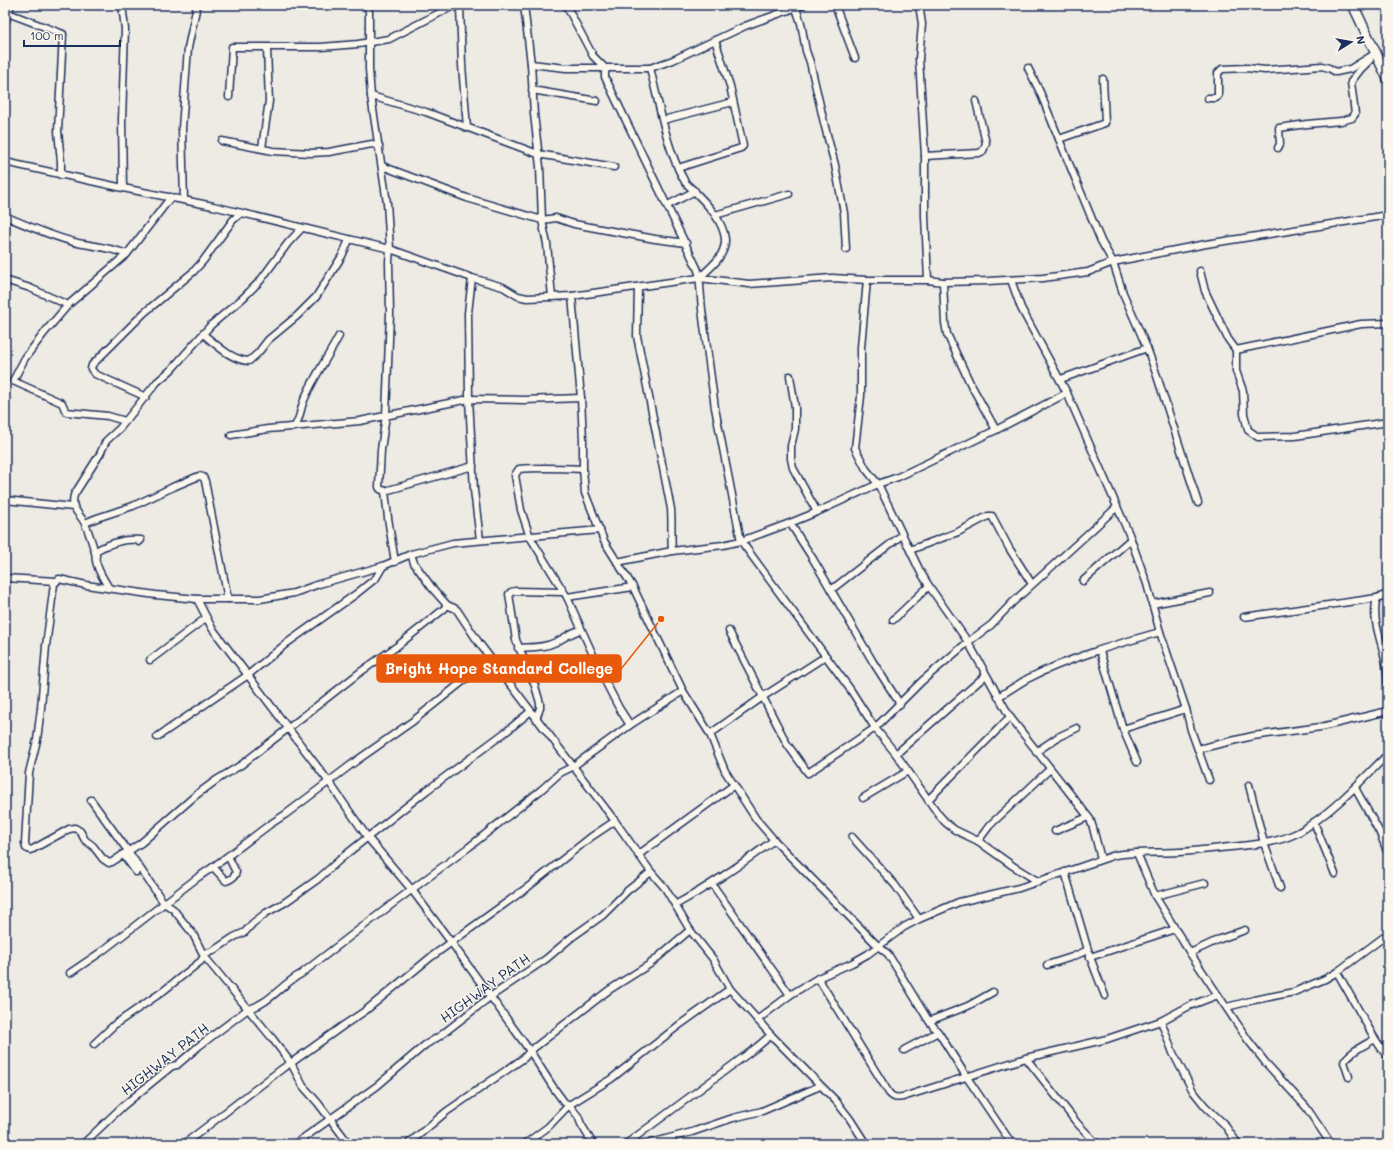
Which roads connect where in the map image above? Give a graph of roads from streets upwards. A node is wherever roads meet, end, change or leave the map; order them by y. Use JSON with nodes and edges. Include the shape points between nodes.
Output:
{"nodes":[{"id":1,"x":11,"y":5,"type":"edge"},
{"id":2,"x":122,"y":5,"type":"edge"},
{"id":3,"x":196,"y":5,"type":"edge"},
{"id":4,"x":367,"y":5,"type":"edge"},
{"id":5,"x":455,"y":5,"type":"edge"},
{"id":6,"x":460,"y":5,"type":"edge"},
{"id":7,"x":524,"y":5,"type":"edge"},
{"id":8,"x":566,"y":5,"type":"edge"},
{"id":9,"x":803,"y":5,"type":"edge"},
{"id":10,"x":835,"y":5,"type":"edge"},
{"id":11,"x":917,"y":5,"type":"edge"},
{"id":12,"x":1352,"y":5,"type":"edge"},
{"id":13,"x":796,"y":8,"type":"junction"},
{"id":14,"x":8,"y":13,"type":"junction"},
{"id":15,"x":5,"y":24,"type":"edge"},
{"id":16,"x":715,"y":40,"type":"junction"},
{"id":17,"x":370,"y":42,"type":"junction"},
{"id":18,"x":267,"y":48,"type":"junction"},
{"id":19,"x":1376,"y":53,"type":"junction"},
{"id":20,"x":855,"y":58,"type":"dead end"},
{"id":21,"x":531,"y":64,"type":"junction"},
{"id":22,"x":650,"y":68,"type":"junction"},
{"id":23,"x":1028,"y":68,"type":"dead end"},
{"id":24,"x":606,"y":69,"type":"junction"},
{"id":25,"x":1103,"y":79,"type":"dead end"},
{"id":26,"x":1388,"y":79,"type":"edge"},
{"id":27,"x":532,"y":90,"type":"junction"},
{"id":28,"x":371,"y":96,"type":"junction"},
{"id":29,"x":229,"y":97,"type":"dead end"},
{"id":30,"x":1208,"y":98,"type":"dead end"},
{"id":31,"x":597,"y":101,"type":"dead end"},
{"id":32,"x":976,"y":101,"type":"dead end"},
{"id":33,"x":733,"y":102,"type":"junction"},
{"id":34,"x":663,"y":120,"type":"junction"},
{"id":35,"x":468,"y":128,"type":"junction"},
{"id":36,"x":378,"y":139,"type":"junction"},
{"id":37,"x":1059,"y":139,"type":"junction"},
{"id":38,"x":222,"y":141,"type":"dead end"},
{"id":39,"x":372,"y":144,"type":"junction"},
{"id":40,"x":379,"y":146,"type":"junction"},
{"id":41,"x":262,"y":148,"type":"junction"},
{"id":42,"x":1278,"y":148,"type":"dead end"},
{"id":43,"x":538,"y":154,"type":"junction"},
{"id":44,"x":925,"y":156,"type":"junction"},
{"id":45,"x":5,"y":162,"type":"edge"},
{"id":46,"x":382,"y":166,"type":"junction"},
{"id":47,"x":614,"y":167,"type":"dead end"},
{"id":48,"x":678,"y":168,"type":"junction"},
{"id":49,"x":61,"y":175,"type":"junction"},
{"id":50,"x":124,"y":188,"type":"junction"},
{"id":51,"x":695,"y":191,"type":"junction"},
{"id":52,"x":789,"y":194,"type":"dead end"},
{"id":53,"x":171,"y":197,"type":"junction"},
{"id":54,"x":184,"y":200,"type":"junction"},
{"id":55,"x":668,"y":205,"type":"junction"},
{"id":56,"x":241,"y":213,"type":"junction"},
{"id":57,"x":715,"y":215,"type":"junction"},
{"id":58,"x":1388,"y":215,"type":"edge"},
{"id":59,"x":5,"y":216,"type":"edge"},
{"id":60,"x":542,"y":220,"type":"junction"},
{"id":61,"x":302,"y":228,"type":"junction"},
{"id":62,"x":349,"y":240,"type":"junction"},
{"id":63,"x":686,"y":243,"type":"junction"},
{"id":64,"x":390,"y":249,"type":"junction"},
{"id":65,"x":846,"y":249,"type":"dead end"},
{"id":66,"x":127,"y":254,"type":"junction"},
{"id":67,"x":1113,"y":262,"type":"junction"},
{"id":68,"x":1200,"y":270,"type":"dead end"},
{"id":69,"x":472,"y":278,"type":"junction"},
{"id":70,"x":699,"y":278,"type":"junction"},
{"id":71,"x":5,"y":280,"type":"edge"},
{"id":72,"x":867,"y":280,"type":"junction"},
{"id":73,"x":928,"y":280,"type":"junction"},
{"id":74,"x":1011,"y":280,"type":"junction"},
{"id":75,"x":943,"y":282,"type":"junction"},
{"id":76,"x":638,"y":287,"type":"junction"},
{"id":77,"x":572,"y":296,"type":"junction"},
{"id":78,"x":552,"y":297,"type":"junction"},
{"id":79,"x":68,"y":305,"type":"junction"},
{"id":80,"x":1388,"y":323,"type":"edge"},
{"id":81,"x":203,"y":334,"type":"junction"},
{"id":82,"x":339,"y":336,"type":"dead end"},
{"id":83,"x":1147,"y":348,"type":"junction"},
{"id":84,"x":1236,"y":350,"type":"junction"},
{"id":85,"x":790,"y":376,"type":"dead end"},
{"id":86,"x":1061,"y":379,"type":"junction"},
{"id":87,"x":1068,"y":393,"type":"junction"},
{"id":88,"x":146,"y":397,"type":"junction"},
{"id":89,"x":581,"y":398,"type":"junction"},
{"id":90,"x":469,"y":399,"type":"junction"},
{"id":91,"x":386,"y":415,"type":"junction"},
{"id":92,"x":125,"y":421,"type":"junction"},
{"id":93,"x":1388,"y":422,"type":"edge"},
{"id":94,"x":298,"y":425,"type":"junction"},
{"id":95,"x":996,"y":430,"type":"junction"},
{"id":96,"x":231,"y":435,"type":"dead end"},
{"id":97,"x":473,"y":466,"type":"junction"},
{"id":98,"x":583,"y":469,"type":"junction"},
{"id":99,"x":878,"y":484,"type":"junction"},
{"id":100,"x":385,"y":491,"type":"junction"},
{"id":101,"x":5,"y":500,"type":"edge"},
{"id":102,"x":1198,"y":503,"type":"dead end"},
{"id":103,"x":73,"y":507,"type":"junction"},
{"id":104,"x":1117,"y":507,"type":"junction"},
{"id":105,"x":817,"y":512,"type":"junction"},
{"id":106,"x":85,"y":523,"type":"junction"},
{"id":107,"x":790,"y":523,"type":"junction"},
{"id":108,"x":600,"y":530,"type":"junction"},
{"id":109,"x":902,"y":535,"type":"junction"},
{"id":110,"x":530,"y":537,"type":"junction"},
{"id":111,"x":1131,"y":539,"type":"junction"},
{"id":112,"x":480,"y":540,"type":"junction"},
{"id":113,"x":741,"y":541,"type":"junction"},
{"id":114,"x":139,"y":542,"type":"dead end"},
{"id":115,"x":910,"y":550,"type":"junction"},
{"id":116,"x":672,"y":551,"type":"junction"},
{"id":117,"x":411,"y":554,"type":"junction"},
{"id":118,"x":96,"y":556,"type":"junction"},
{"id":119,"x":395,"y":562,"type":"junction"},
{"id":120,"x":617,"y":562,"type":"junction"},
{"id":121,"x":383,"y":566,"type":"junction"},
{"id":122,"x":5,"y":578,"type":"edge"},
{"id":123,"x":56,"y":581,"type":"junction"},
{"id":124,"x":1082,"y":581,"type":"dead end"},
{"id":125,"x":1032,"y":584,"type":"junction"},
{"id":126,"x":929,"y":586,"type":"junction"},
{"id":127,"x":633,"y":587,"type":"junction"},
{"id":128,"x":109,"y":588,"type":"junction"},
{"id":129,"x":831,"y":590,"type":"junction"},
{"id":130,"x":1210,"y":593,"type":"dead end"},
{"id":131,"x":565,"y":594,"type":"junction"},
{"id":132,"x":1388,"y":594,"type":"edge"},
{"id":133,"x":1377,"y":598,"type":"junction"},
{"id":134,"x":197,"y":599,"type":"junction"},
{"id":135,"x":228,"y":599,"type":"junction"},
{"id":136,"x":1152,"y":604,"type":"junction"},
{"id":137,"x":447,"y":605,"type":"junction"},
{"id":138,"x":1244,"y":617,"type":"dead end"},
{"id":139,"x":206,"y":618,"type":"junction"},
{"id":140,"x":576,"y":619,"type":"junction"},
{"id":141,"x":893,"y":620,"type":"dead end"},
{"id":142,"x":581,"y":630,"type":"junction"},
{"id":143,"x":729,"y":631,"type":"dead end"},
{"id":144,"x":573,"y":632,"type":"junction"},
{"id":145,"x":1160,"y":632,"type":"junction"},
{"id":146,"x":968,"y":642,"type":"junction"},
{"id":147,"x":518,"y":648,"type":"junction"},
{"id":148,"x":1100,"y":651,"type":"junction"},
{"id":149,"x":826,"y":656,"type":"junction"},
{"id":150,"x":491,"y":659,"type":"junction"},
{"id":151,"x":150,"y":660,"type":"dead end"},
{"id":152,"x":986,"y":674,"type":"junction"},
{"id":153,"x":248,"y":675,"type":"junction"},
{"id":154,"x":1388,"y":684,"type":"edge"},
{"id":155,"x":682,"y":691,"type":"junction"},
{"id":156,"x":764,"y":696,"type":"junction"},
{"id":157,"x":998,"y":697,"type":"junction"},
{"id":158,"x":900,"y":704,"type":"junction"},
{"id":159,"x":1186,"y":709,"type":"junction"},
{"id":160,"x":531,"y":711,"type":"junction"},
{"id":161,"x":1388,"y":711,"type":"edge"},
{"id":162,"x":1010,"y":717,"type":"junction"},
{"id":163,"x":536,"y":719,"type":"junction"},
{"id":164,"x":630,"y":725,"type":"junction"},
{"id":165,"x":875,"y":728,"type":"junction"},
{"id":166,"x":1077,"y":728,"type":"dead end"},
{"id":167,"x":288,"y":729,"type":"junction"},
{"id":168,"x":1123,"y":729,"type":"junction"},
{"id":169,"x":710,"y":734,"type":"junction"},
{"id":170,"x":158,"y":737,"type":"dead end"},
{"id":171,"x":1198,"y":749,"type":"junction"},
{"id":172,"x":1036,"y":752,"type":"junction"},
{"id":173,"x":896,"y":754,"type":"junction"},
{"id":174,"x":1388,"y":754,"type":"edge"},
{"id":175,"x":1137,"y":762,"type":"dead end"},
{"id":176,"x":572,"y":767,"type":"junction"},
{"id":177,"x":1050,"y":769,"type":"junction"},
{"id":178,"x":908,"y":771,"type":"junction"},
{"id":179,"x":1209,"y":780,"type":"dead end"},
{"id":180,"x":329,"y":782,"type":"junction"},
{"id":181,"x":734,"y":785,"type":"junction"},
{"id":182,"x":1249,"y":785,"type":"dead end"},
{"id":183,"x":1355,"y":788,"type":"junction"},
{"id":184,"x":863,"y":798,"type":"dead end"},
{"id":185,"x":91,"y":800,"type":"dead end"},
{"id":186,"x":928,"y":800,"type":"junction"},
{"id":187,"x":1088,"y":817,"type":"junction"},
{"id":188,"x":615,"y":821,"type":"junction"},
{"id":189,"x":1314,"y":822,"type":"junction"},
{"id":190,"x":1055,"y":831,"type":"dead end"},
{"id":191,"x":852,"y":836,"type":"dead end"},
{"id":192,"x":368,"y":838,"type":"junction"},
{"id":193,"x":774,"y":840,"type":"junction"},
{"id":194,"x":978,"y":841,"type":"junction"},
{"id":195,"x":1264,"y":843,"type":"junction"},
{"id":196,"x":126,"y":853,"type":"junction"},
{"id":197,"x":1138,"y":853,"type":"junction"},
{"id":198,"x":1388,"y":854,"type":"edge"},
{"id":199,"x":638,"y":855,"type":"junction"},
{"id":200,"x":228,"y":856,"type":"junction"},
{"id":201,"x":1101,"y":859,"type":"junction"},
{"id":202,"x":213,"y":867,"type":"junction"},
{"id":203,"x":136,"y":872,"type":"dead end"},
{"id":204,"x":651,"y":872,"type":"junction"},
{"id":205,"x":1065,"y":872,"type":"junction"},
{"id":206,"x":1335,"y":874,"type":"dead end"},
{"id":207,"x":1039,"y":882,"type":"junction"},
{"id":208,"x":1205,"y":883,"type":"dead end"},
{"id":209,"x":712,"y":884,"type":"junction"},
{"id":210,"x":1280,"y":888,"type":"dead end"},
{"id":211,"x":412,"y":890,"type":"junction"},
{"id":212,"x":1155,"y":896,"type":"junction"},
{"id":213,"x":164,"y":903,"type":"junction"},
{"id":214,"x":675,"y":905,"type":"junction"},
{"id":215,"x":919,"y":919,"type":"junction"},
{"id":216,"x":1175,"y":929,"type":"junction"},
{"id":217,"x":690,"y":930,"type":"junction"},
{"id":218,"x":1245,"y":930,"type":"dead end"},
{"id":219,"x":1388,"y":934,"type":"edge"},
{"id":220,"x":451,"y":942,"type":"junction"},
{"id":221,"x":878,"y":946,"type":"junction"},
{"id":222,"x":1088,"y":950,"type":"junction"},
{"id":223,"x":1190,"y":953,"type":"junction"},
{"id":224,"x":204,"y":956,"type":"junction"},
{"id":225,"x":1090,"y":957,"type":"junction"},
{"id":226,"x":1047,"y":965,"type":"dead end"},
{"id":227,"x":1337,"y":972,"type":"junction"},
{"id":228,"x":70,"y":973,"type":"dead end"},
{"id":229,"x":818,"y":978,"type":"junction"},
{"id":230,"x":730,"y":989,"type":"junction"},
{"id":231,"x":993,"y":992,"type":"dead end"},
{"id":232,"x":790,"y":995,"type":"junction"},
{"id":233,"x":1218,"y":995,"type":"junction"},
{"id":234,"x":1105,"y":996,"type":"dead end"},
{"id":235,"x":490,"y":997,"type":"junction"},
{"id":236,"x":1227,"y":1007,"type":"junction"},
{"id":237,"x":248,"y":1009,"type":"junction"},
{"id":238,"x":757,"y":1020,"type":"junction"},
{"id":239,"x":930,"y":1021,"type":"junction"},
{"id":240,"x":1160,"y":1021,"type":"junction"},
{"id":241,"x":938,"y":1032,"type":"junction"},
{"id":242,"x":770,"y":1035,"type":"junction"},
{"id":243,"x":1375,"y":1039,"type":"junction"},
{"id":244,"x":94,"y":1044,"type":"dead end"},
{"id":245,"x":904,"y":1050,"type":"dead end"},
{"id":246,"x":530,"y":1051,"type":"junction"},
{"id":247,"x":1026,"y":1058,"type":"junction"},
{"id":248,"x":1388,"y":1058,"type":"edge"},
{"id":249,"x":291,"y":1063,"type":"junction"},
{"id":250,"x":966,"y":1076,"type":"junction"},
{"id":251,"x":1349,"y":1076,"type":"dead end"},
{"id":252,"x":820,"y":1086,"type":"junction"},
{"id":253,"x":569,"y":1105,"type":"junction"},
{"id":254,"x":330,"y":1118,"type":"junction"},
{"id":255,"x":83,"y":1144,"type":"edge"},
{"id":256,"x":184,"y":1144,"type":"edge"},
{"id":257,"x":295,"y":1144,"type":"edge"},
{"id":258,"x":349,"y":1144,"type":"edge"},
{"id":259,"x":408,"y":1144,"type":"edge"},
{"id":260,"x":525,"y":1144,"type":"edge"},
{"id":261,"x":592,"y":1144,"type":"edge"},
{"id":262,"x":626,"y":1144,"type":"edge"},
{"id":263,"x":647,"y":1144,"type":"edge"},
{"id":264,"x":866,"y":1144,"type":"edge"},
{"id":265,"x":1012,"y":1144,"type":"edge"},
{"id":266,"x":1096,"y":1144,"type":"edge"},
{"id":267,"x":1238,"y":1144,"type":"edge"},
{"id":268,"x":1331,"y":1144,"type":"edge"}],
"edges":[{"from":1,"to":14,"type":"street"},
{"from":2,"to":50,"type":"street","via":[[125,29],[122,120]]},
{"from":3,"to":54,"type":"street","via":[[188,48],[182,128]]},
{"from":4,"to":17,"type":"street"},
{"from":5,"to":17,"type":"street","via":[[390,39]]},
{"from":6,"to":35,"type":"street"},
{"from":7,"to":21,"type":"street"},
{"from":8,"to":24,"type":"street","via":[[593,56]]},
{"from":9,"to":13,"type":"street"},
{"from":10,"to":20,"type":"street"},
{"from":11,"to":44,"type":"street","via":[[922,24],[919,59]]},
{"from":12,"to":19,"type":"street"},
{"from":13,"to":16,"type":"street"},
{"from":13,"to":65,"type":"street","via":[[835,165],[844,212]]},
{"from":14,"to":15,"type":"street"},
{"from":14,"to":49,"type":"street","via":[[63,34],[58,131]]},
{"from":16,"to":22,"type":"street"},
{"from":16,"to":33,"type":"street"},
{"from":17,"to":18,"type":"street","via":[[321,47]]},
{"from":17,"to":28,"type":"street"},
{"from":18,"to":29,"type":"street","via":[[232,47]]},
{"from":18,"to":41,"type":"street","via":[[269,101]]},
{"from":19,"to":26,"type":"street"},
{"from":19,"to":30,"type":"street","via":[[1350,68],[1336,72],[1322,66],[1265,70],[1222,69],[1218,73],[1218,96]]},
{"from":19,"to":42,"type":"street","via":[[1352,82],[1355,114],[1352,118],[1279,128]]},
{"from":21,"to":24,"type":"street"},
{"from":21,"to":27,"type":"street"},
{"from":22,"to":24,"type":"street"},
{"from":22,"to":34,"type":"street"},
{"from":23,"to":37,"type":"street"},
{"from":24,"to":55,"type":"street","via":[[606,77]]},
{"from":25,"to":37,"type":"street","via":[[1105,123]]},
{"from":27,"to":31,"type":"street"},
{"from":27,"to":43,"type":"street"},
{"from":28,"to":35,"type":"street","via":[[426,112]]},
{"from":28,"to":36,"type":"street"},
{"from":32,"to":44,"type":"street","via":[[986,143],[983,151]]},
{"from":33,"to":34,"type":"street"},
{"from":33,"to":48,"type":"street","via":[[743,146]]},
{"from":34,"to":48,"type":"street"},
{"from":35,"to":43,"type":"street"},
{"from":36,"to":39,"type":"street"},
{"from":36,"to":40,"type":"street"},
{"from":37,"to":67,"type":"street","via":[[1101,241]]},
{"from":38,"to":41,"type":"street"},
{"from":39,"to":40,"type":"street"},
{"from":39,"to":41,"type":"street","via":[[311,153]]},
{"from":40,"to":46,"type":"street"},
{"from":43,"to":47,"type":"street"},
{"from":43,"to":60,"type":"street"},
{"from":44,"to":73,"type":"street"},
{"from":45,"to":49,"type":"street"},
{"from":46,"to":60,"type":"street","via":[[467,198]]},
{"from":46,"to":64,"type":"street"},
{"from":48,"to":51,"type":"street"},
{"from":49,"to":50,"type":"street"},
{"from":50,"to":53,"type":"street"},
{"from":51,"to":55,"type":"street"},
{"from":51,"to":57,"type":"street"},
{"from":52,"to":57,"type":"street"},
{"from":53,"to":54,"type":"street"},
{"from":53,"to":66,"type":"street"},
{"from":54,"to":56,"type":"street"},
{"from":55,"to":63,"type":"street"},
{"from":56,"to":61,"type":"street"},
{"from":56,"to":88,"type":"street","via":[[193,272],[144,313],[92,365],[91,369],[95,374]]},
{"from":57,"to":70,"type":"street","via":[[722,227],[724,249],[714,264]]},
{"from":58,"to":67,"type":"street","via":[[1206,244]]},
{"from":59,"to":66,"type":"street","via":[[77,242]]},
{"from":60,"to":63,"type":"street","via":[[556,218],[574,224]]},
{"from":60,"to":78,"type":"street"},
{"from":61,"to":62,"type":"street"},
{"from":61,"to":81,"type":"street","via":[[260,281]]},
{"from":62,"to":64,"type":"street"},
{"from":62,"to":81,"type":"street","via":[[340,261],[316,297],[268,340],[249,361],[241,361]]},
{"from":63,"to":70,"type":"street"},
{"from":64,"to":69,"type":"street"},
{"from":64,"to":91,"type":"street"},
{"from":66,"to":79,"type":"street"},
{"from":67,"to":74,"type":"street","via":[[1088,272]]},
{"from":67,"to":83,"type":"street","via":[[1123,293]]},
{"from":68,"to":84,"type":"street","via":[[1205,291]]},
{"from":69,"to":78,"type":"street","via":[[503,287],[522,297]]},
{"from":69,"to":90,"type":"street","via":[[468,313]]},
{"from":70,"to":72,"type":"street","via":[[749,284],[832,278]]},
{"from":70,"to":76,"type":"street"},
{"from":70,"to":113,"type":"street","via":[[715,408]]},
{"from":71,"to":79,"type":"street"},
{"from":72,"to":73,"type":"street"},
{"from":72,"to":99,"type":"street","via":[[861,346],[861,396],[855,448]]},
{"from":73,"to":75,"type":"street"},
{"from":74,"to":75,"type":"street"},
{"from":74,"to":86,"type":"street","via":[[1021,308]]},
{"from":75,"to":95,"type":"street","via":[[947,334]]},
{"from":76,"to":77,"type":"street"},
{"from":76,"to":116,"type":"street","via":[[637,336],[671,509]]},
{"from":77,"to":78,"type":"street"},
{"from":77,"to":89,"type":"street"},
{"from":79,"to":92,"type":"street","via":[[25,358],[13,381],[62,403],[66,412],[108,416]]},
{"from":80,"to":84,"type":"street","via":[[1361,324]]},
{"from":81,"to":88,"type":"street"},
{"from":82,"to":94,"type":"street","via":[[304,399]]},
{"from":83,"to":86,"type":"street"},
{"from":83,"to":102,"type":"street"},
{"from":84,"to":93,"type":"street","via":[[1236,371],[1243,391],[1248,430],[1258,437],[1294,436]]},
{"from":85,"to":105,"type":"street","via":[[795,407],[791,459],[793,468]]},
{"from":86,"to":87,"type":"street"},
{"from":87,"to":95,"type":"street"},
{"from":87,"to":104,"type":"street"},
{"from":88,"to":92,"type":"street"},
{"from":89,"to":90,"type":"street"},
{"from":89,"to":98,"type":"street"},
{"from":90,"to":91,"type":"street"},
{"from":90,"to":97,"type":"street"},
{"from":91,"to":94,"type":"street","via":[[360,421]]},
{"from":91,"to":100,"type":"street","via":[[379,483],[380,489]]},
{"from":92,"to":103,"type":"street","via":[[106,441],[79,485],[74,495]]},
{"from":94,"to":96,"type":"street"},
{"from":95,"to":99,"type":"street"},
{"from":97,"to":100,"type":"street"},
{"from":97,"to":112,"type":"street"},
{"from":98,"to":108,"type":"street","via":[[585,493]]},
{"from":98,"to":110,"type":"street","via":[[519,469],[515,476],[521,510]]},
{"from":99,"to":105,"type":"street"},
{"from":99,"to":109,"type":"street"},
{"from":100,"to":119,"type":"street"},
{"from":101,"to":103,"type":"street"},
{"from":103,"to":106,"type":"street"},
{"from":104,"to":111,"type":"street"},
{"from":104,"to":125,"type":"street"},
{"from":105,"to":107,"type":"street"},
{"from":106,"to":118,"type":"street"},
{"from":106,"to":135,"type":"street","via":[[133,506],[199,476],[203,477]]},
{"from":107,"to":113,"type":"street"},
{"from":107,"to":129,"type":"street"},
{"from":108,"to":110,"type":"street"},
{"from":108,"to":120,"type":"street"},
{"from":109,"to":115,"type":"street"},
{"from":109,"to":129,"type":"street"},
{"from":110,"to":112,"type":"street"},
{"from":110,"to":131,"type":"street"},
{"from":111,"to":124,"type":"street"},
{"from":111,"to":136,"type":"street"},
{"from":112,"to":117,"type":"street","via":[[453,543]]},
{"from":113,"to":116,"type":"street"},
{"from":113,"to":149,"type":"street"},
{"from":114,"to":118,"type":"street","via":[[141,540],[124,539],[98,550]]},
{"from":115,"to":125,"type":"street","via":[[992,516]]},
{"from":115,"to":126,"type":"street"},
{"from":116,"to":120,"type":"street"},
{"from":117,"to":119,"type":"street"},
{"from":117,"to":137,"type":"street","via":[[414,563]]},
{"from":118,"to":128,"type":"street","via":[[98,568]]},
{"from":119,"to":121,"type":"street"},
{"from":120,"to":127,"type":"street"},
{"from":121,"to":135,"type":"street","via":[[294,593],[260,599]]},
{"from":121,"to":153,"type":"street","via":[[376,578]]},
{"from":122,"to":123,"type":"street"},
{"from":123,"to":128,"type":"street","via":[[59,579]]},
{"from":123,"to":196,"type":"street","via":[[46,646],[38,734],[29,773],[26,848],[33,849],[75,828],[107,862],[112,862]]},
{"from":125,"to":146,"type":"street","via":[[991,625]]},
{"from":126,"to":141,"type":"street"},
{"from":126,"to":146,"type":"street"},
{"from":127,"to":131,"type":"street"},
{"from":127,"to":155,"type":"street"},
{"from":128,"to":134,"type":"street"},
{"from":129,"to":158,"type":"street"},
{"from":130,"to":136,"type":"street"},
{"from":131,"to":140,"type":"street"},
{"from":131,"to":147,"type":"street","via":[[510,592]]},
{"from":132,"to":133,"type":"street"},
{"from":133,"to":138,"type":"street"},
{"from":133,"to":154,"type":"street","via":[[1376,621]]},
{"from":134,"to":135,"type":"street"},
{"from":134,"to":139,"type":"street"},
{"from":136,"to":145,"type":"street"},
{"from":137,"to":150,"type":"street","via":[[457,610]]},
{"from":137,"to":167,"type":"street"},
{"from":139,"to":151,"type":"street"},
{"from":139,"to":153,"type":"street"},
{"from":140,"to":142,"type":"street"},
{"from":140,"to":144,"type":"street"},
{"from":142,"to":144,"type":"street"},
{"from":142,"to":164,"type":"street","via":[[612,695]]},
{"from":143,"to":156,"type":"street"},
{"from":144,"to":147,"type":"street","via":[[548,645]]},
{"from":145,"to":148,"type":"street"},
{"from":145,"to":159,"type":"street"},
{"from":146,"to":152,"type":"street"},
{"from":146,"to":158,"type":"street","via":[[922,681]]},
{"from":147,"to":163,"type":"street","via":[[524,657],[540,703]]},
{"from":148,"to":157,"type":"street","via":[[1027,679]]},
{"from":148,"to":168,"type":"street"},
{"from":149,"to":156,"type":"street"},
{"from":149,"to":165,"type":"street"},
{"from":150,"to":160,"type":"street"},
{"from":150,"to":180,"type":"street","via":[[413,721]]},
{"from":152,"to":157,"type":"street"},
{"from":152,"to":173,"type":"street"},
{"from":153,"to":167,"type":"street"},
{"from":153,"to":170,"type":"street"},
{"from":155,"to":164,"type":"street","name":"HIGHWAY PATH"},
{"from":155,"to":169,"type":"street"},
{"from":156,"to":165,"type":"street","via":[[787,744],[808,773]]},
{"from":156,"to":169,"type":"street"},
{"from":157,"to":162,"type":"street"},
{"from":158,"to":165,"type":"street"},
{"from":159,"to":168,"type":"street"},
{"from":159,"to":171,"type":"street"},
{"from":160,"to":163,"type":"street"},
{"from":160,"to":192,"type":"street"},
{"from":161,"to":171,"type":"street","via":[[1321,727],[1253,736]]},
{"from":162,"to":172,"type":"street"},
{"from":162,"to":186,"type":"street"},
{"from":163,"to":176,"type":"street"},
{"from":164,"to":176,"type":"street","name":"HIGHWAY PATH"},
{"from":165,"to":173,"type":"street"},
{"from":166,"to":172,"type":"street"},
{"from":167,"to":180,"type":"street"},
{"from":167,"to":196,"type":"street","via":[[196,795]]},
{"from":168,"to":175,"type":"street"},
{"from":169,"to":181,"type":"street","via":[[725,771]]},
{"from":171,"to":179,"type":"street"},
{"from":172,"to":177,"type":"street"},
{"from":173,"to":178,"type":"street"},
{"from":174,"to":183,"type":"street"},
{"from":176,"to":188,"type":"street"},
{"from":176,"to":211,"type":"street","name":"HIGHWAY PATH","via":[[560,773]]},
{"from":177,"to":187,"type":"street"},
{"from":177,"to":194,"type":"street","via":[[990,824]]},
{"from":178,"to":184,"type":"street"},
{"from":178,"to":186,"type":"street"},
{"from":180,"to":192,"type":"street"},
{"from":180,"to":200,"type":"street"},
{"from":181,"to":193,"type":"street","via":[[756,819]]},
{"from":181,"to":199,"type":"street"},
{"from":182,"to":195,"type":"street"},
{"from":183,"to":189,"type":"street"},
{"from":183,"to":198,"type":"street","via":[[1380,833]]},
{"from":185,"to":196,"type":"street"},
{"from":186,"to":194,"type":"street","via":[[946,823]]},
{"from":187,"to":190,"type":"street"},
{"from":187,"to":201,"type":"street","via":[[1094,828]]},
{"from":188,"to":199,"type":"street"},
{"from":188,"to":220,"type":"street"},
{"from":189,"to":195,"type":"street","via":[[1297,833]]},
{"from":189,"to":206,"type":"street"},
{"from":191,"to":215,"type":"street","via":[[895,885]]},
{"from":192,"to":211,"type":"street"},
{"from":192,"to":224,"type":"street","via":[[318,879],[259,918],[245,932]]},
{"from":193,"to":209,"type":"street"},
{"from":193,"to":221,"type":"street"},
{"from":194,"to":207,"type":"street"},
{"from":195,"to":197,"type":"street","via":[[1194,851]]},
{"from":195,"to":210,"type":"street"},
{"from":196,"to":203,"type":"street"},
{"from":196,"to":213,"type":"street"},
{"from":197,"to":201,"type":"street"},
{"from":197,"to":212,"type":"street"},
{"from":199,"to":204,"type":"street"},
{"from":200,"to":202,"type":"street"},
{"from":200,"to":202,"type":"street","via":[[236,875],[226,881]]},
{"from":201,"to":205,"type":"street"},
{"from":202,"to":213,"type":"street"},
{"from":204,"to":214,"type":"street"},
{"from":204,"to":235,"type":"street","name":"HIGHWAY PATH","via":[[603,915],[546,959]]},
{"from":205,"to":207,"type":"street"},
{"from":205,"to":222,"type":"street"},
{"from":207,"to":215,"type":"street","via":[[959,902]]},
{"from":208,"to":212,"type":"street"},
{"from":209,"to":214,"type":"street"},
{"from":209,"to":232,"type":"street"},
{"from":211,"to":220,"type":"street"},
{"from":211,"to":237,"type":"street","name":"HIGHWAY PATH","via":[[256,1008]]},
{"from":212,"to":216,"type":"street"},
{"from":213,"to":224,"type":"street","via":[[173,909],[193,934]]},
{"from":213,"to":228,"type":"street"},
{"from":214,"to":217,"type":"street"},
{"from":215,"to":221,"type":"street"},
{"from":216,"to":223,"type":"street"},
{"from":216,"to":225,"type":"street"},
{"from":217,"to":230,"type":"street","via":[[713,959]]},
{"from":217,"to":246,"type":"street","via":[[650,964],[609,990]]},
{"from":218,"to":223,"type":"street"},
{"from":219,"to":227,"type":"street"},
{"from":220,"to":235,"type":"street"},
{"from":220,"to":249,"type":"street","via":[[365,1011]]},
{"from":221,"to":229,"type":"street","via":[[852,963]]},
{"from":221,"to":239,"type":"street","via":[[888,954]]},
{"from":222,"to":225,"type":"street"},
{"from":222,"to":226,"type":"street"},
{"from":223,"to":233,"type":"street"},
{"from":224,"to":237,"type":"street"},
{"from":224,"to":244,"type":"street","via":[[162,992],[114,1025]]},
{"from":225,"to":234,"type":"street"},
{"from":227,"to":236,"type":"street","via":[[1294,992]]},
{"from":227,"to":243,"type":"street"},
{"from":229,"to":232,"type":"street"},
{"from":229,"to":250,"type":"street","via":[[892,1097],[903,1097]]},
{"from":230,"to":238,"type":"street"},
{"from":230,"to":253,"type":"street","via":[[610,1079]]},
{"from":231,"to":239,"type":"street","via":[[968,1006]]},
{"from":232,"to":238,"type":"street"},
{"from":233,"to":236,"type":"street"},
{"from":233,"to":240,"type":"street","via":[[1188,1006]]},
{"from":235,"to":246,"type":"street"},
{"from":235,"to":254,"type":"street","name":"HIGHWAY PATH","via":[[440,1036],[424,1045],[377,1086]]},
{"from":236,"to":268,"type":"street","via":[[1248,1040],[1306,1107]]},
{"from":237,"to":249,"type":"street"},
{"from":237,"to":255,"type":"street","name":"HIGHWAY PATH","via":[[123,1106]]},
{"from":238,"to":242,"type":"street"},
{"from":239,"to":241,"type":"street"},
{"from":240,"to":247,"type":"street","via":[[1107,1039]]},
{"from":240,"to":267,"type":"street","via":[[1193,1091],[1224,1124]]},
{"from":241,"to":245,"type":"street"},
{"from":241,"to":250,"type":"street"},
{"from":242,"to":252,"type":"street"},
{"from":242,"to":262,"type":"street"},
{"from":243,"to":248,"type":"street"},
{"from":243,"to":251,"type":"street","via":[[1344,1060]]},
{"from":246,"to":253,"type":"street","via":[[553,1087]]},
{"from":246,"to":259,"type":"street","via":[[497,1078],[446,1112]]},
{"from":247,"to":250,"type":"street"},
{"from":247,"to":266,"type":"street"},
{"from":249,"to":254,"type":"street","via":[[300,1082]]},
{"from":249,"to":256,"type":"street"},
{"from":250,"to":265,"type":"street"},
{"from":252,"to":263,"type":"street","via":[[762,1111]]},
{"from":252,"to":264,"type":"street","via":[[850,1119]]},
{"from":253,"to":260,"type":"street","via":[[548,1127]]},
{"from":253,"to":261,"type":"street","via":[[578,1116]]},
{"from":254,"to":257,"type":"street","name":"HIGHWAY PATH"},
{"from":254,"to":258,"type":"street"}]}
